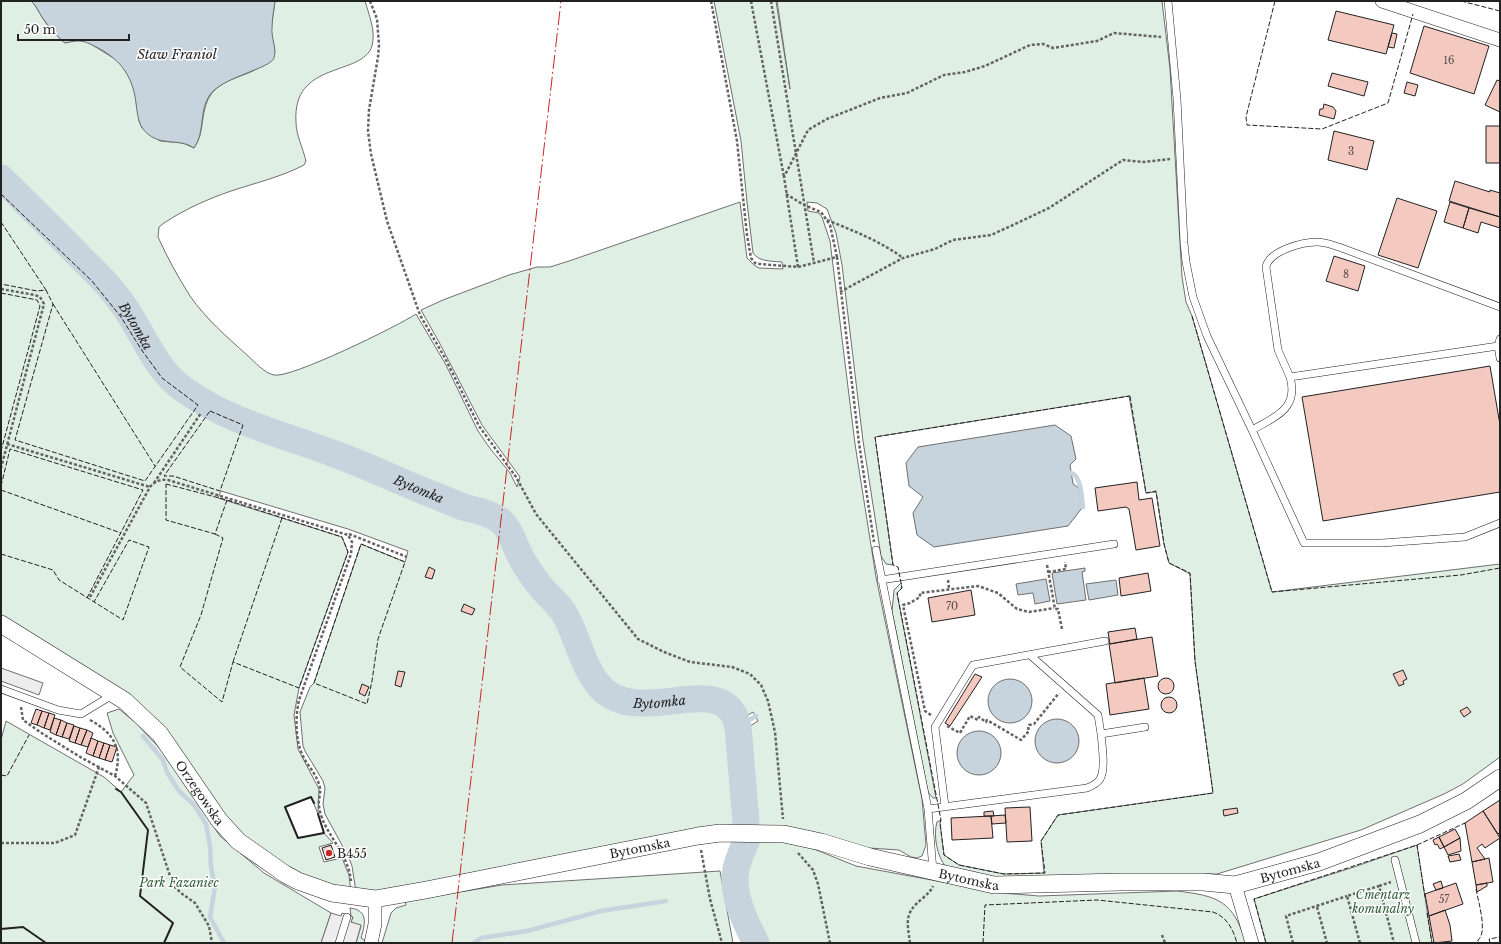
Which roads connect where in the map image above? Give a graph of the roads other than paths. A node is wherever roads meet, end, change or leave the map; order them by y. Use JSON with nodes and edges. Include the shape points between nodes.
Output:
{"nodes":[{"id":1,"x":1168,"y":1,"type":"edge"},
{"id":2,"x":1382,"y":1,"type":"edge"},
{"id":3,"x":1500,"y":40,"type":"edge"},
{"id":4,"x":1500,"y":307,"type":"edge"},
{"id":5,"x":1499,"y":342,"type":"edge"},
{"id":6,"x":1500,"y":358,"type":"edge"},
{"id":7,"x":1290,"y":378,"type":"junction"},
{"id":8,"x":1252,"y":430,"type":"junction"},
{"id":9,"x":1500,"y":523,"type":"edge"},
{"id":10,"x":1114,"y":544,"type":"dead end"},
{"id":11,"x":876,"y":550,"type":"road end"},
{"id":12,"x":882,"y":580,"type":"junction"},
{"id":13,"x":1,"y":624,"type":"edge"},
{"id":14,"x":1105,"y":641,"type":"dead end"},
{"id":15,"x":1030,"y":655,"type":"junction"},
{"id":16,"x":1,"y":689,"type":"edge"},
{"id":17,"x":114,"y":694,"type":"junction"},
{"id":18,"x":1145,"y":727,"type":"dead end"},
{"id":19,"x":1101,"y":734,"type":"junction"},
{"id":20,"x":1500,"y":778,"type":"edge"},
{"id":21,"x":944,"y":806,"type":"junction"},
{"id":22,"x":928,"y":809,"type":"junction"},
{"id":23,"x":1395,"y":860,"type":"dead end"},
{"id":24,"x":933,"y":871,"type":"junction"},
{"id":25,"x":1235,"y":885,"type":"junction"},
{"id":26,"x":426,"y":890,"type":"joint"},
{"id":27,"x":375,"y":898,"type":"junction"},
{"id":28,"x":347,"y":917,"type":"dead end"},
{"id":29,"x":339,"y":943,"type":"edge"},
{"id":30,"x":370,"y":943,"type":"edge"},
{"id":31,"x":1252,"y":943,"type":"edge"},
{"id":32,"x":1416,"y":943,"type":"edge"}],
"edges":[{"from":1,"to":8,"type":"lane","via":[[1186,262],[1193,297],[1210,345]]},
{"from":2,"to":3,"type":"street"},
{"from":4,"to":7,"type":"lane","via":[[1335,245],[1319,242],[1301,244],[1275,254],[1266,267],[1278,350]]},
{"from":5,"to":6,"type":"lane"},
{"from":5,"to":7,"type":"lane"},
{"from":7,"to":8,"type":"lane","via":[[1292,390],[1286,409]]},
{"from":8,"to":9,"type":"lane","via":[[1304,543],[1382,543],[1465,537]]},
{"from":10,"to":12,"type":"lane"},
{"from":11,"to":12,"type":"lane"},
{"from":12,"to":22,"type":"lane"},
{"from":13,"to":17,"type":"street","name":"Orzegowska"},
{"from":14,"to":15,"type":"lane"},
{"from":15,"to":19,"type":"lane","via":[[1098,715]]},
{"from":15,"to":21,"type":"lane","via":[[973,665],[935,726]]},
{"from":16,"to":17,"type":"lane","via":[[58,710],[81,714]]},
{"from":17,"to":27,"type":"street","name":"Orzegowska","via":[[137,711],[160,734],[219,820],[238,841],[267,863],[298,881],[332,893]]},
{"from":18,"to":19,"type":"lane"},
{"from":19,"to":21,"type":"lane","via":[[1103,769],[1096,784],[1087,788]]},
{"from":20,"to":25,"type":"street","name":"Bytomska","via":[[1466,801],[1420,824],[1319,862]]},
{"from":21,"to":22,"type":"lane"},
{"from":22,"to":24,"type":"lane"},
{"from":23,"to":32,"type":"lane"},
{"from":24,"to":25,"type":"street","name":"Bytomska","via":[[994,885],[1203,882]]},
{"from":24,"to":26,"type":"street","name":"Bytomska","via":[[784,834],[720,833]]},
{"from":25,"to":31,"type":"street"},
{"from":26,"to":27,"type":"street","name":"Orzegowska"},
{"from":27,"to":30,"type":"street","via":[[375,924]]},
{"from":28,"to":29,"type":"lane"}]}
